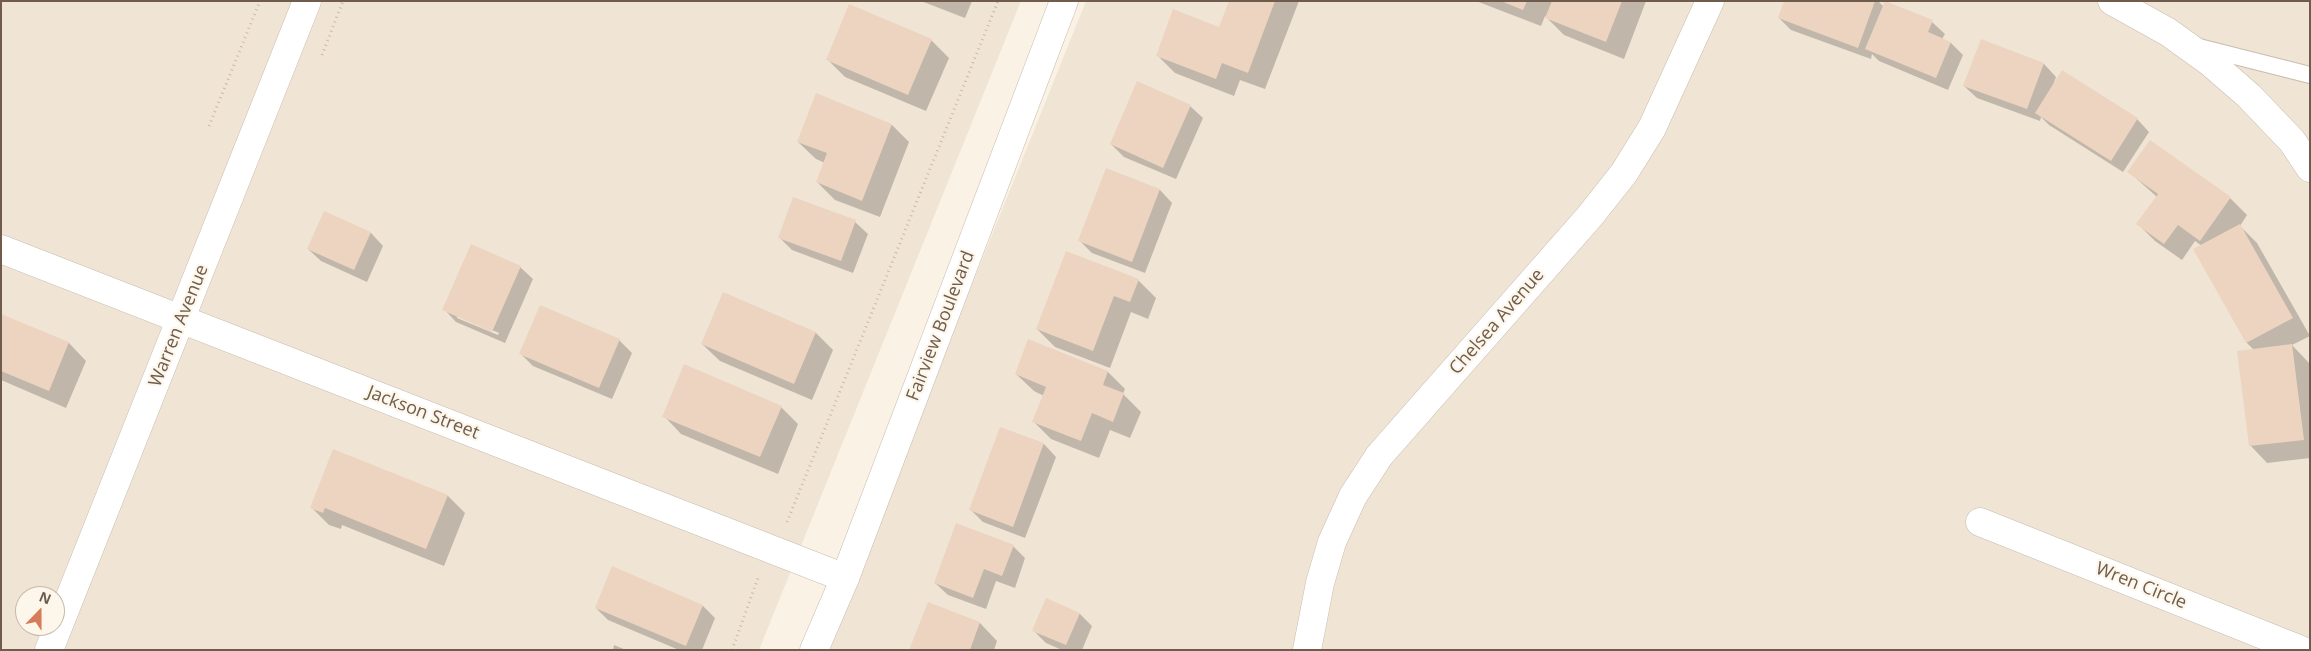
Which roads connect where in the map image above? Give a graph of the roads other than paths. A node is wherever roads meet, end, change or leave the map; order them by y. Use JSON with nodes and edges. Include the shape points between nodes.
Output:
{"nodes":[{"id":1,"x":307,"y":1,"type":"edge"},
{"id":2,"x":1064,"y":1,"type":"edge"},
{"id":3,"x":1710,"y":1,"type":"edge"},
{"id":4,"x":2112,"y":1,"type":"edge"},
{"id":5,"x":2183,"y":43,"type":"junction"},
{"id":6,"x":2310,"y":75,"type":"edge"},
{"id":7,"x":2310,"y":168,"type":"edge"},
{"id":8,"x":1,"y":249,"type":"edge"},
{"id":9,"x":182,"y":319,"type":"junction"},
{"id":10,"x":1980,"y":522,"type":"dead end"},
{"id":11,"x":845,"y":578,"type":"junction"},
{"id":12,"x":49,"y":650,"type":"edge"},
{"id":13,"x":814,"y":650,"type":"edge"},
{"id":14,"x":1307,"y":650,"type":"edge"},
{"id":15,"x":2301,"y":650,"type":"edge"}],
"edges":[{"from":1,"to":9,"type":"street","name":"Warren Avenue"},
{"from":2,"to":11,"type":"street","name":"Fairview Boulevard"},
{"from":3,"to":14,"type":"street","name":"Chelsea Avenue","via":[[1652,128],[1624,173],[1379,456],[1353,496],[1324,566]]},
{"from":4,"to":5,"type":"street"},
{"from":5,"to":6,"type":"lane"},
{"from":5,"to":7,"type":"street","via":[[2249,96],[2292,141]]},
{"from":8,"to":9,"type":"street","name":"Jackson Street"},
{"from":9,"to":11,"type":"street","name":"Jackson Street"},
{"from":9,"to":12,"type":"street","name":"Warren Avenue"},
{"from":10,"to":15,"type":"street","name":"Wren Circle"},
{"from":11,"to":13,"type":"street","name":"Fairview Boulevard"}]}
